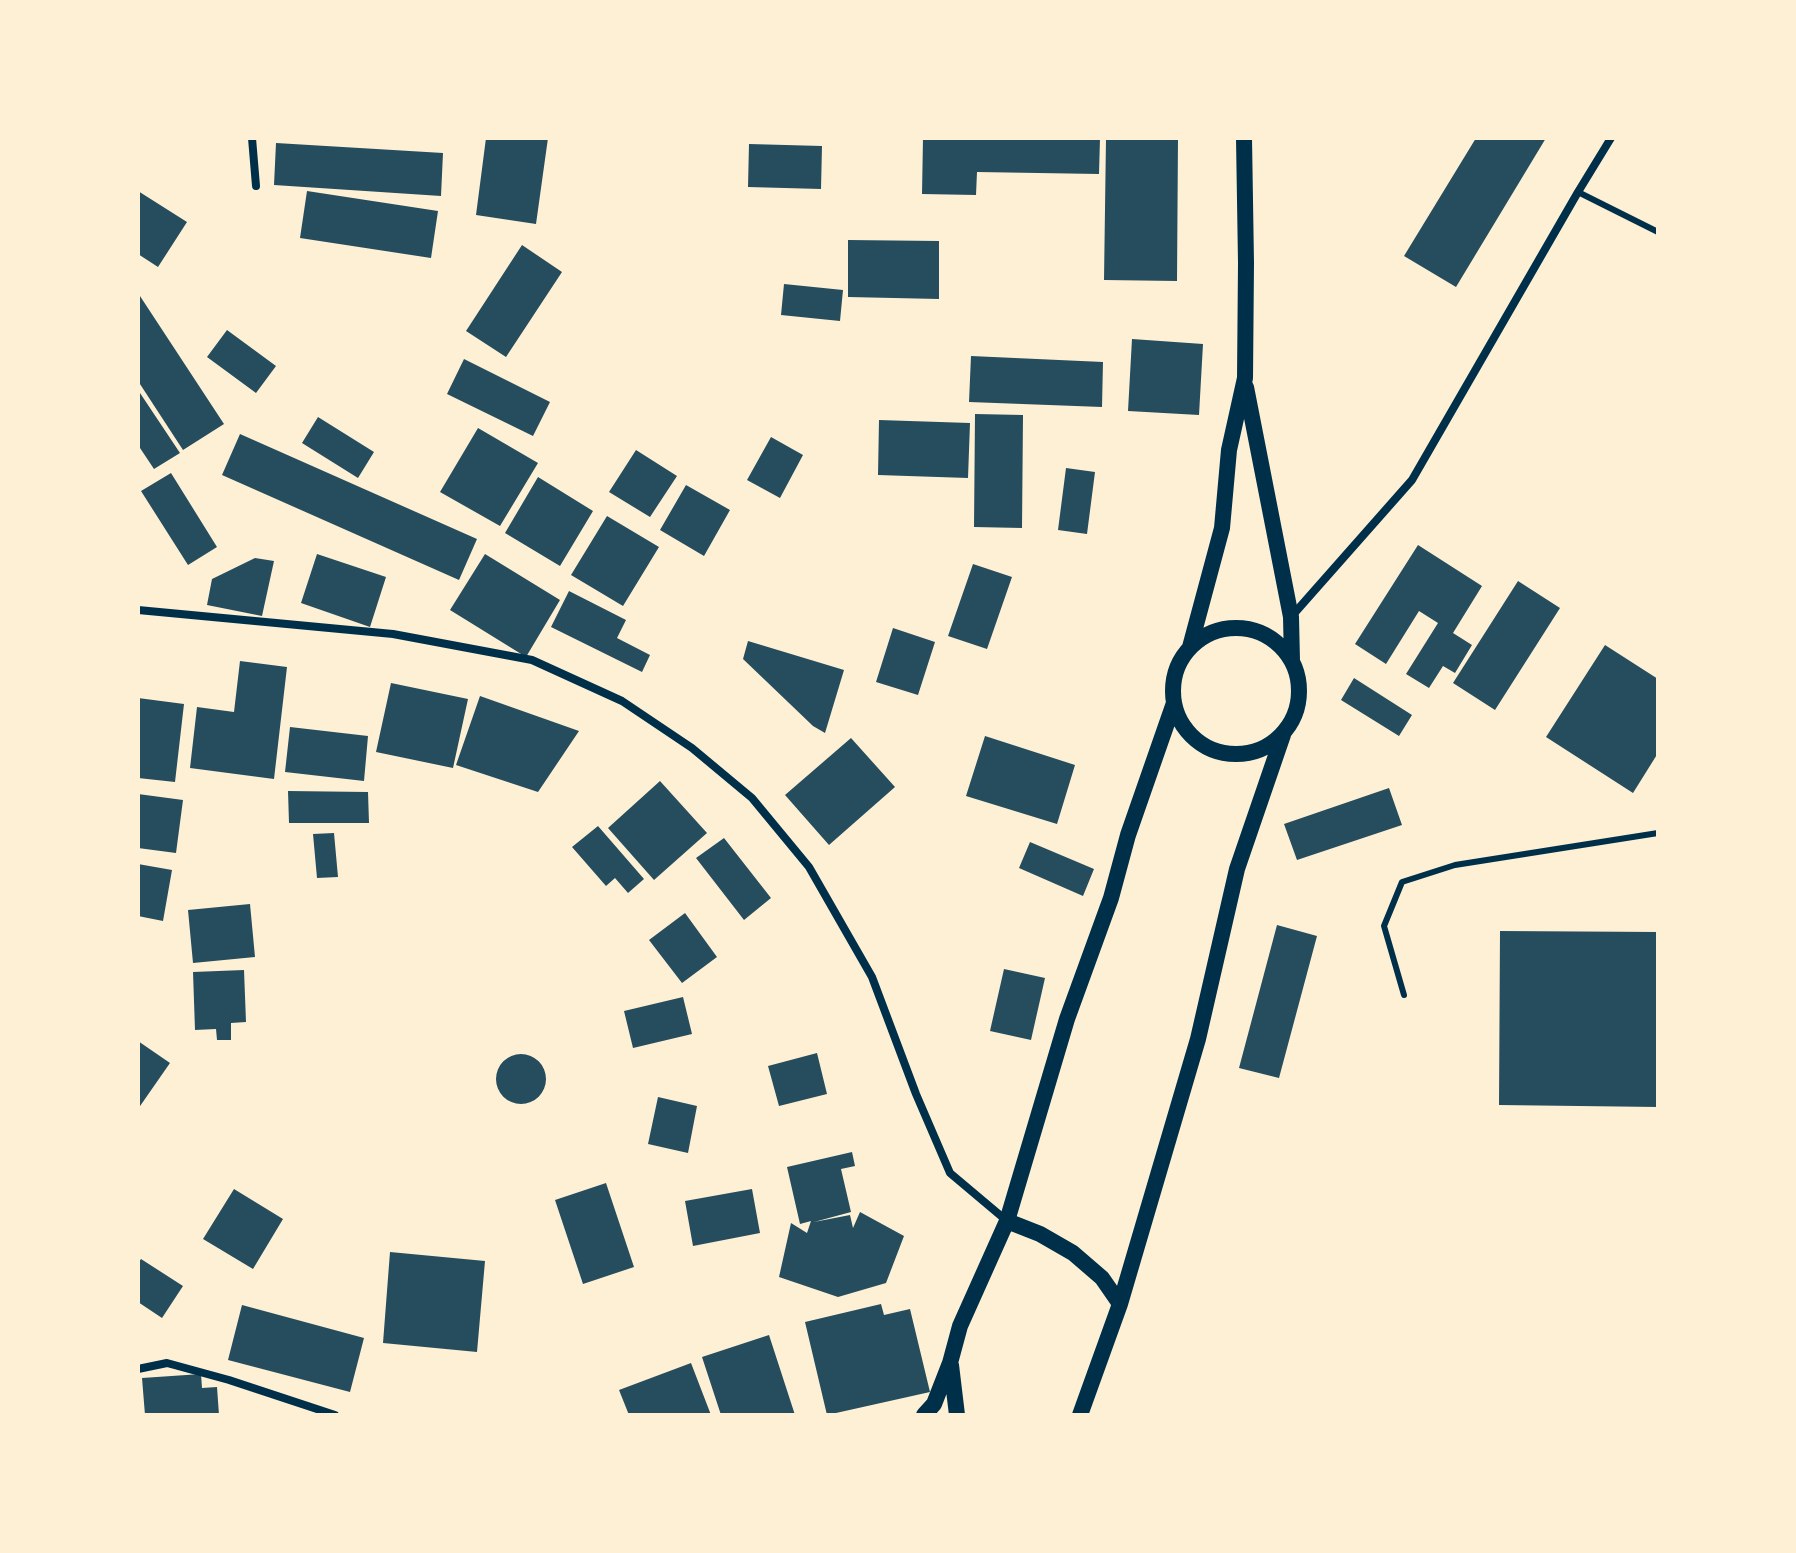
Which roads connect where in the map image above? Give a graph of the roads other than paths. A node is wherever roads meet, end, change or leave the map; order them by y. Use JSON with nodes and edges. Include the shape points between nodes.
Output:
{"nodes":[{"id":1,"x":252,"y":138,"type":"edge"},
{"id":2,"x":1244,"y":138,"type":"edge"},
{"id":3,"x":1611,"y":138,"type":"edge"},
{"id":4,"x":256,"y":186,"type":"dead end"},
{"id":5,"x":1578,"y":192,"type":"junction"},
{"id":6,"x":1658,"y":232,"type":"edge"},
{"id":7,"x":1245,"y":378,"type":"junction"},
{"id":8,"x":138,"y":610,"type":"edge"},
{"id":9,"x":1291,"y":617,"type":"junction"},
{"id":10,"x":1190,"y":647,"type":"junction"},
{"id":11,"x":1292,"y":661,"type":"junction"},
{"id":12,"x":1174,"y":703,"type":"junction"},
{"id":13,"x":1283,"y":735,"type":"junction"},
{"id":14,"x":1658,"y":833,"type":"edge"},
{"id":15,"x":1404,"y":995,"type":"dead end"},
{"id":16,"x":1007,"y":1221,"type":"junction"},
{"id":17,"x":1120,"y":1304,"type":"junction"},
{"id":18,"x":950,"y":1363,"type":"junction"},
{"id":19,"x":138,"y":1369,"type":"edge"},
{"id":20,"x":335,"y":1415,"type":"edge"},
{"id":21,"x":924,"y":1415,"type":"edge"},
{"id":22,"x":957,"y":1415,"type":"edge"},
{"id":23,"x":1080,"y":1415,"type":"edge"}],
"edges":[{"from":1,"to":4,"type":"street"},
{"from":2,"to":7,"type":"main road"},
{"from":3,"to":5,"type":"street"},
{"from":5,"to":6,"type":"lane"},
{"from":5,"to":9,"type":"street","via":[[1412,480]]},
{"from":7,"to":9,"type":"main road"},
{"from":7,"to":10,"type":"main road","via":[[1229,450],[1222,528]]},
{"from":8,"to":16,"type":"street","via":[[393,634],[532,660],[622,701],[692,748],[752,798],[809,867],[872,977],[950,1173]]},
{"from":9,"to":11,"type":"main road"},
{"from":10,"to":11,"type":"main road","via":[[1225,628],[1244,628],[1280,645]]},
{"from":10,"to":12,"type":"main road","via":[[1173,683]]},
{"from":11,"to":13,"type":"main road","via":[[1299,700]]},
{"from":12,"to":13,"type":"main road","via":[[1192,737],[1209,749],[1248,754]]},
{"from":12,"to":16,"type":"main road","via":[[1067,1019]]},
{"from":13,"to":17,"type":"main road","via":[[1237,869],[1198,1039]]},
{"from":14,"to":15,"type":"lane","via":[[1455,865],[1402,882],[1384,926]]},
{"from":16,"to":17,"type":"main road","via":[[1073,1253],[1102,1278]]},
{"from":16,"to":18,"type":"main road","via":[[960,1326]]},
{"from":17,"to":23,"type":"main road"},
{"from":18,"to":21,"type":"main road","via":[[934,1404]]},
{"from":18,"to":22,"type":"main road"},
{"from":19,"to":20,"type":"street","via":[[167,1363]]}]}
